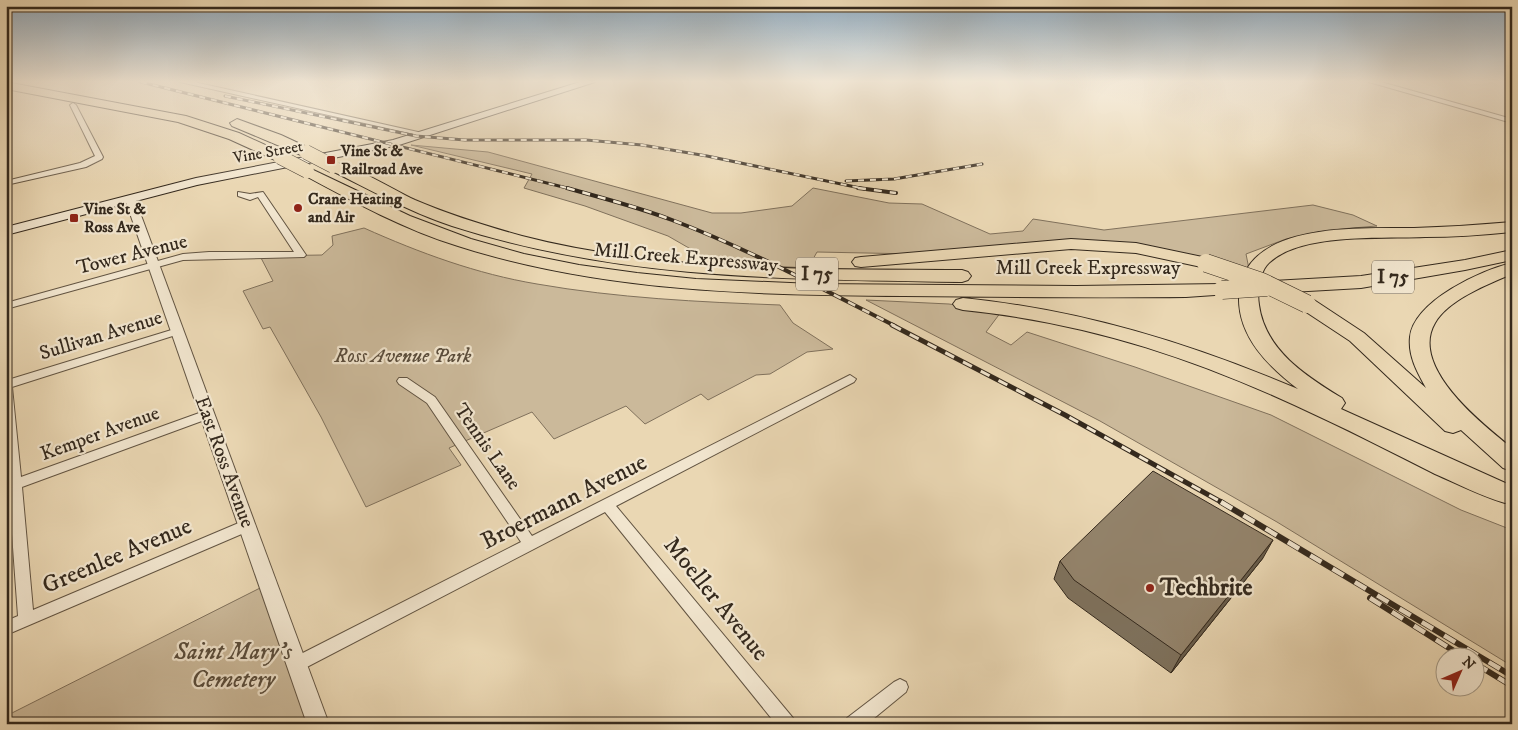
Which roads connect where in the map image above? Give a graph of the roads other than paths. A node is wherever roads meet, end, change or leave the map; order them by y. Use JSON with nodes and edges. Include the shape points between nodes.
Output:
{"nodes":[{"id":1,"x":78,"y":116,"type":"edge"},
{"id":2,"x":166,"y":116,"type":"edge"},
{"id":3,"x":340,"y":116,"type":"edge"},
{"id":4,"x":481,"y":116,"type":"edge"},
{"id":5,"x":1494,"y":116,"type":"edge"},
{"id":6,"x":224,"y":118,"type":"dead end"},
{"id":7,"x":1512,"y":121,"type":"edge"},
{"id":8,"x":423,"y":134,"type":"junction"},
{"id":9,"x":6,"y":182,"type":"edge"},
{"id":10,"x":240,"y":194,"type":"dead end"},
{"id":11,"x":132,"y":204,"type":"junction"},
{"id":12,"x":417,"y":205,"type":"junction"},
{"id":13,"x":1512,"y":227,"type":"edge"},
{"id":14,"x":6,"y":231,"type":"edge"},
{"id":15,"x":1512,"y":243,"type":"edge"},
{"id":16,"x":1512,"y":255,"type":"edge"},
{"id":17,"x":153,"y":266,"type":"junction"},
{"id":18,"x":1512,"y":268,"type":"edge"},
{"id":19,"x":1276,"y":281,"type":"junction"},
{"id":20,"x":1224,"y":284,"type":"junction"},
{"id":21,"x":804,"y":290,"type":"junction"},
{"id":22,"x":6,"y":306,"type":"edge"},
{"id":23,"x":178,"y":331,"type":"junction"},
{"id":24,"x":850,"y":379,"type":"dead end"},
{"id":25,"x":6,"y":380,"type":"edge"},
{"id":26,"x":403,"y":381,"type":"dead end"},
{"id":27,"x":6,"y":385,"type":"edge"},
{"id":28,"x":206,"y":415,"type":"junction"},
{"id":29,"x":1512,"y":462,"type":"edge"},
{"id":30,"x":11,"y":486,"type":"edge"},
{"id":31,"x":1510,"y":488,"type":"edge"},
{"id":32,"x":608,"y":505,"type":"junction"},
{"id":33,"x":246,"y":526,"type":"junction"},
{"id":34,"x":530,"y":544,"type":"junction"},
{"id":35,"x":26,"y":619,"type":"junction"},
{"id":36,"x":6,"y":628,"type":"edge"},
{"id":37,"x":297,"y":664,"type":"junction"},
{"id":38,"x":900,"y":688,"type":"dead end"},
{"id":39,"x":318,"y":724,"type":"edge"},
{"id":40,"x":787,"y":724,"type":"edge"},
{"id":41,"x":853,"y":724,"type":"edge"}],
"edges":[{"from":1,"to":9,"type":"street","via":[[98,157],[84,165]]},
{"from":2,"to":21,"type":"highway","name":"Mill Creek Expressway","number":"I 75","bridge":true,"via":[[234,136],[389,213],[464,243],[588,272],[656,281]]},
{"from":3,"to":8,"type":"street"},
{"from":4,"to":8,"type":"main road","name":"Vine Street"},
{"from":5,"to":7,"type":"street"},
{"from":6,"to":12,"type":"highway","name":"Mill Creek Expressway","number":"I 75","bridge":true,"via":[[276,138]]},
{"from":8,"to":11,"type":"main road","name":"Vine Street","via":[[396,143],[161,191],[150,200]]},
{"from":10,"to":17,"type":"street","name":"Tower Avenue","via":[[244,197],[260,194],[301,255],[209,254]]},
{"from":11,"to":14,"type":"main road"},
{"from":11,"to":17,"type":"street","name":"East Ross Avenue"},
{"from":12,"to":20,"type":"highway","name":"Mill Creek Expressway","number":"I 75","via":[[455,222],[534,244],[682,268],[782,274],[1130,279]]},
{"from":12,"to":31,"type":"highway","bridge":true,"via":[[550,240],[695,260],[852,263],[1071,244],[1136,248],[1206,263],[1262,282],[1307,304],[1358,337],[1445,418]]},
{"from":13,"to":31,"type":"highway","via":[[1314,239],[1266,258],[1258,265],[1248,289],[1254,328],[1302,382],[1370,426]]},
{"from":15,"to":19,"type":"highway","name":"Mill Creek Expressway","number":"I 75"},
{"from":16,"to":19,"type":"highway","name":"Mill Creek Expressway","number":"I 75","via":[[1361,282]]},
{"from":17,"to":22,"type":"street","name":"Tower Avenue"},
{"from":17,"to":23,"type":"street","name":"East Ross Avenue"},
{"from":18,"to":29,"type":"highway","via":[[1454,296],[1436,310],[1420,336],[1422,358],[1430,378],[1446,400]]},
{"from":19,"to":20,"type":"highway","name":"Mill Creek Expressway","number":"I 75","bridge":true},
{"from":20,"to":21,"type":"highway","name":"Mill Creek Expressway","number":"I 75"},
{"from":21,"to":31,"type":"highway","via":[[824,295],[994,306],[1066,317],[1112,329],[1190,354],[1265,384],[1462,476]]},
{"from":23,"to":27,"type":"street","name":"Sullivan Avenue"},
{"from":23,"to":28,"type":"street","name":"East Ross Avenue"},
{"from":24,"to":32,"type":"street","name":"Broermann Avenue"},
{"from":25,"to":27,"type":"street"},
{"from":26,"to":34,"type":"street","name":"Tennis Lane","via":[[430,400]]},
{"from":27,"to":30,"type":"street"},
{"from":28,"to":30,"type":"street","name":"Kemper Avenue"},
{"from":28,"to":33,"type":"street","name":"East Ross Avenue"},
{"from":30,"to":35,"type":"street"},
{"from":32,"to":34,"type":"street","name":"Broermann Avenue"},
{"from":32,"to":40,"type":"street","name":"Moeller Avenue"},
{"from":33,"to":35,"type":"street","name":"Greenlee Avenue"},
{"from":33,"to":37,"type":"street","name":"East Ross Avenue"},
{"from":34,"to":37,"type":"street","name":"Broermann Avenue"},
{"from":35,"to":36,"type":"street","name":"Greenlee Avenue"},
{"from":37,"to":39,"type":"street","name":"East Ross Avenue"},
{"from":38,"to":41,"type":"street"}]}
